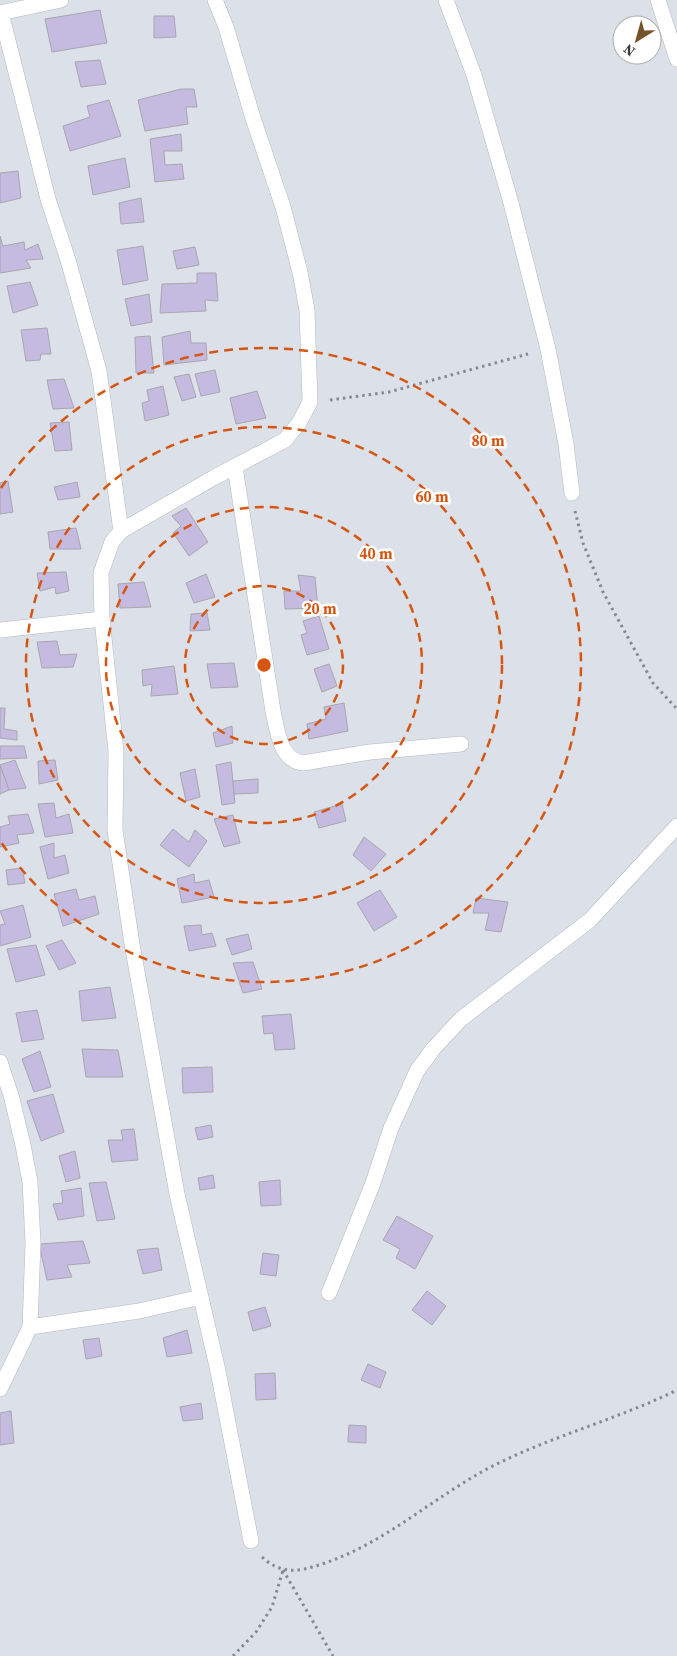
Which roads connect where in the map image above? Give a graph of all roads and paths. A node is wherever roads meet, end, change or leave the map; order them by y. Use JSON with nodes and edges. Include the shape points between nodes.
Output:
{"nodes":[{"id":1,"x":61,"y":0,"type":"edge"},
{"id":2,"x":215,"y":0,"type":"edge"},
{"id":3,"x":446,"y":0,"type":"edge"},
{"id":4,"x":658,"y":0,"type":"edge"},
{"id":5,"x":0,"y":13,"type":"edge"},
{"id":6,"x":677,"y":59,"type":"edge"},
{"id":7,"x":548,"y":349,"type":"junction"},
{"id":8,"x":310,"y":402,"type":"junction"},
{"id":9,"x":235,"y":467,"type":"junction"},
{"id":10,"x":572,"y":494,"type":"joint"},
{"id":11,"x":121,"y":531,"type":"junction"},
{"id":12,"x":102,"y":619,"type":"junction"},
{"id":13,"x":0,"y":630,"type":"edge"},
{"id":14,"x":677,"y":709,"type":"edge"},
{"id":15,"x":460,"y":744,"type":"dead end"},
{"id":16,"x":677,"y":826,"type":"edge"},
{"id":17,"x":0,"y":1062,"type":"edge"},
{"id":18,"x":329,"y":1293,"type":"dead end"},
{"id":19,"x":201,"y":1297,"type":"junction"},
{"id":20,"x":30,"y":1327,"type":"junction"},
{"id":21,"x":0,"y":1390,"type":"edge"},
{"id":22,"x":677,"y":1390,"type":"edge"},
{"id":23,"x":251,"y":1541,"type":"joint"},
{"id":24,"x":283,"y":1570,"type":"junction"},
{"id":25,"x":233,"y":1656,"type":"edge"},
{"id":26,"x":333,"y":1656,"type":"edge"}],
"edges":[{"from":1,"to":5,"type":"lane"},
{"from":2,"to":8,"type":"lane","via":[[283,207],[300,272],[307,310]]},
{"from":3,"to":7,"type":"lane","via":[[474,75],[512,203]]},
{"from":4,"to":6,"type":"lane"},
{"from":5,"to":11,"type":"lane","via":[[48,199],[99,371]]},
{"from":7,"to":8,"type":"path","via":[[389,392]]},
{"from":7,"to":10,"type":"lane"},
{"from":8,"to":9,"type":"lane","via":[[299,423],[284,440]]},
{"from":9,"to":11,"type":"lane"},
{"from":9,"to":15,"type":"lane","via":[[273,711],[280,738],[290,758],[302,763],[370,752]]},
{"from":10,"to":14,"type":"path","via":[[583,543],[603,592],[653,684]]},
{"from":11,"to":12,"type":"lane","via":[[112,542],[101,573]]},
{"from":12,"to":13,"type":"lane"},
{"from":12,"to":19,"type":"lane","via":[[116,751],[115,830],[176,1194]]},
{"from":16,"to":18,"type":"lane","via":[[590,920],[461,1020],[433,1049],[417,1071],[394,1120]]},
{"from":17,"to":20,"type":"lane","via":[[11,1095],[30,1182],[33,1243]]},
{"from":19,"to":20,"type":"lane","via":[[139,1311]]},
{"from":19,"to":23,"type":"lane"},
{"from":20,"to":21,"type":"lane"},
{"from":22,"to":24,"type":"path","via":[[510,1458],[387,1533],[338,1558],[296,1571]]},
{"from":23,"to":24,"type":"path","via":[[270,1564]]},
{"from":24,"to":25,"type":"path","via":[[272,1607],[256,1632]]},
{"from":24,"to":26,"type":"path"}]}
